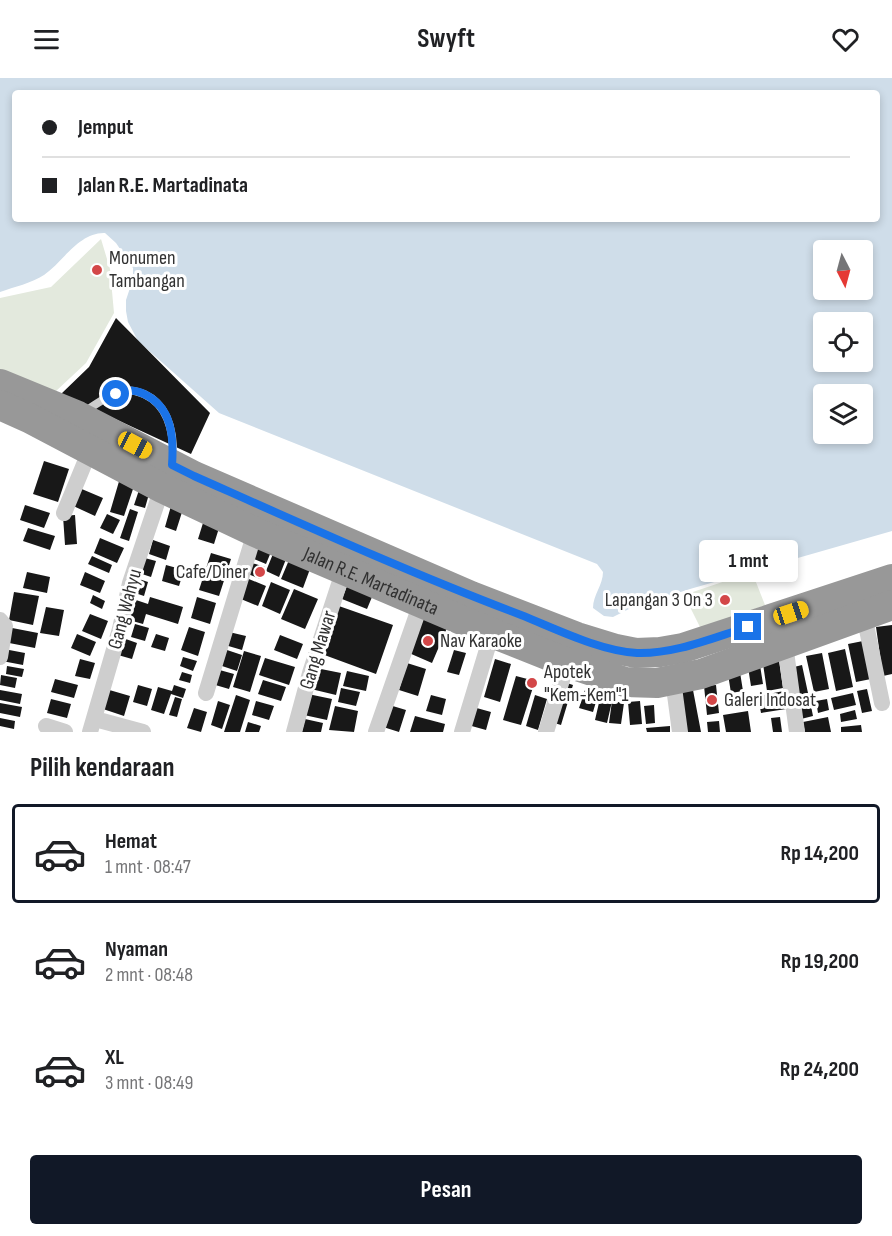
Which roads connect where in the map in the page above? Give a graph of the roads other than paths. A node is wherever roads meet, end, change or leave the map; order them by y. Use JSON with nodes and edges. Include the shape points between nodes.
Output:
{"nodes":[{"id":1,"x":0,"y":384,"type":"edge"},
{"id":2,"x":0,"y":405,"type":"edge"},
{"id":3,"x":78,"y":416,"type":"junction"},
{"id":4,"x":90,"y":450,"type":"junction"},
{"id":5,"x":167,"y":476,"type":"junction"},
{"id":6,"x":64,"y":513,"type":"dead end"},
{"id":7,"x":255,"y":532,"type":"junction"},
{"id":8,"x":344,"y":569,"type":"junction"},
{"id":9,"x":892,"y":579,"type":"edge"},
{"id":10,"x":421,"y":603,"type":"junction"},
{"id":11,"x":892,"y":605,"type":"edge"},
{"id":12,"x":864,"y":615,"type":"junction"},
{"id":13,"x":3,"y":623,"type":"edge"},
{"id":14,"x":492,"y":633,"type":"junction"},
{"id":15,"x":785,"y":644,"type":"junction"},
{"id":16,"x":580,"y":656,"type":"junction"},
{"id":17,"x":0,"y":657,"type":"edge"},
{"id":18,"x":673,"y":680,"type":"junction"},
{"id":19,"x":206,"y":693,"type":"dead end"},
{"id":20,"x":882,"y":703,"type":"dead end"},
{"id":21,"x":93,"y":725,"type":"edge"},
{"id":22,"x":46,"y":726,"type":"dead end"},
{"id":23,"x":65,"y":732,"type":"edge"},
{"id":24,"x":143,"y":732,"type":"edge"},
{"id":25,"x":294,"y":732,"type":"edge"},
{"id":26,"x":376,"y":732,"type":"edge"},
{"id":27,"x":462,"y":732,"type":"edge"},
{"id":28,"x":546,"y":732,"type":"edge"},
{"id":29,"x":680,"y":732,"type":"edge"},
{"id":30,"x":797,"y":732,"type":"edge"}],
"edges":[{"from":1,"to":3,"type":"highway","name":"Jalan R.E. Martadinata"},
{"from":2,"to":4,"type":"highway","name":"Jalan R.E. Martadinata"},
{"from":3,"to":5,"type":"highway","name":"Jalan R.E. Martadinata"},
{"from":3,"to":5,"type":"lane","via":[[128,390],[153,398],[166,414],[172,432],[174,446]]},
{"from":4,"to":5,"type":"highway","name":"Jalan R.E. Martadinata"},
{"from":4,"to":6,"type":"street"},
{"from":5,"to":7,"type":"highway","name":"Jalan R.E. Martadinata"},
{"from":5,"to":16,"type":"highway","name":"Jalan R.E. Martadinata","via":[[194,476],[441,583]]},
{"from":5,"to":21,"type":"street","name":"Gang Wahyu","via":[[130,583]]},
{"from":7,"to":8,"type":"highway","name":"Jalan R.E. Martadinata"},
{"from":7,"to":19,"type":"street"},
{"from":8,"to":10,"type":"highway","name":"Jalan R.E. Martadinata"},
{"from":8,"to":25,"type":"street","name":"Gang Mawar"},
{"from":9,"to":16,"type":"highway","name":"Jalan R.E. Martadinata","via":[[683,648]]},
{"from":10,"to":14,"type":"highway","name":"Jalan R.E. Martadinata"},
{"from":10,"to":26,"type":"street"},
{"from":11,"to":12,"type":"highway","name":"Jalan R.E. Martadinata"},
{"from":12,"to":15,"type":"highway","name":"Jalan R.E. Martadinata"},
{"from":12,"to":20,"type":"street"},
{"from":13,"to":17,"type":"street"},
{"from":14,"to":16,"type":"highway","name":"Jalan R.E. Martadinata"},
{"from":14,"to":27,"type":"street"},
{"from":15,"to":18,"type":"highway","name":"Jalan R.E. Martadinata"},
{"from":15,"to":30,"type":"street"},
{"from":16,"to":18,"type":"highway","name":"Jalan R.E. Martadinata","via":[[625,682]]},
{"from":16,"to":28,"type":"street","via":[[563,677]]},
{"from":18,"to":29,"type":"street"},
{"from":21,"to":24,"type":"street"},
{"from":22,"to":23,"type":"street"}]}
